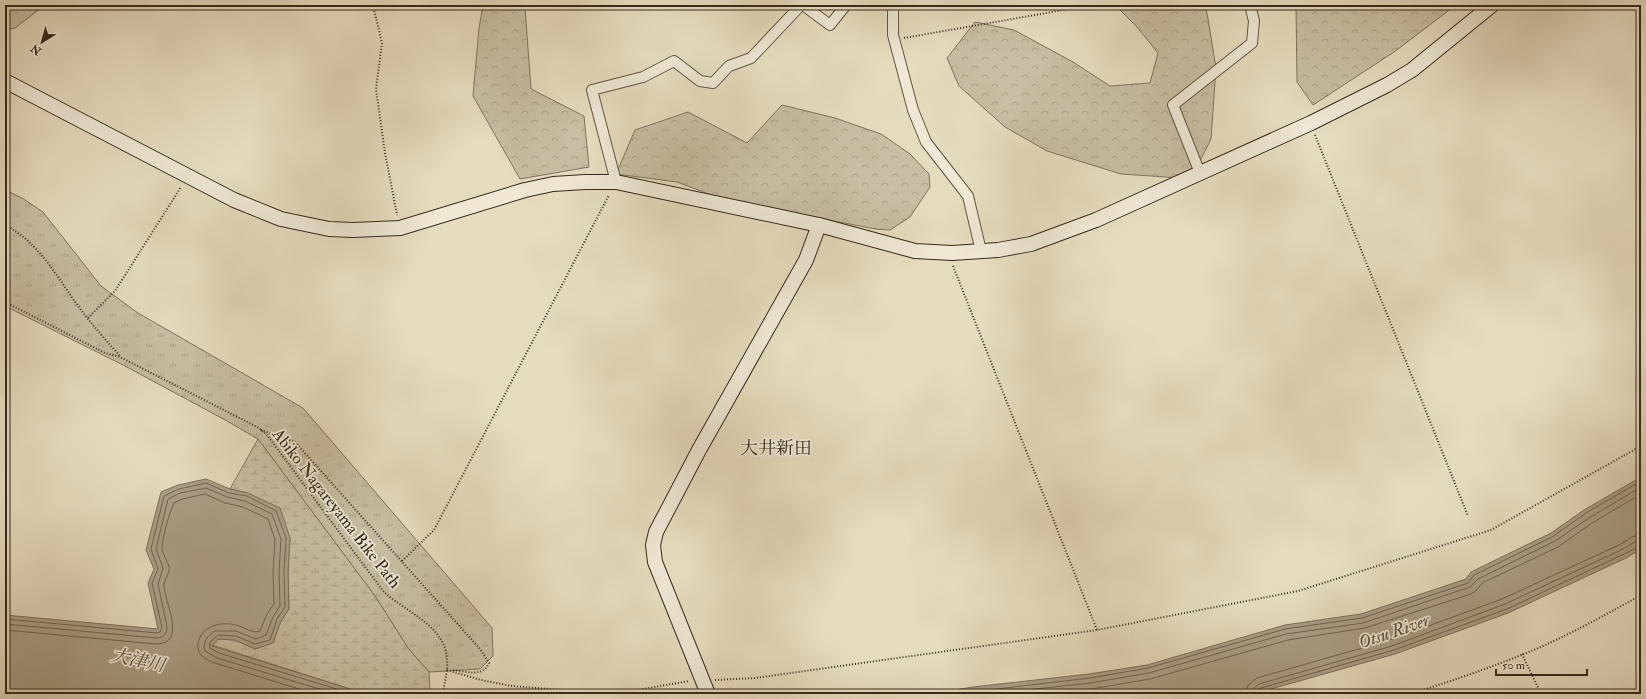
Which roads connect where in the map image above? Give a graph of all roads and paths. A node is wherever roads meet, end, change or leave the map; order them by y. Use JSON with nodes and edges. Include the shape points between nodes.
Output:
{"nodes":[{"id":1,"x":373,"y":5,"type":"edge"},
{"id":2,"x":802,"y":5,"type":"edge"},
{"id":3,"x":846,"y":5,"type":"edge"},
{"id":4,"x":892,"y":5,"type":"edge"},
{"id":5,"x":1092,"y":5,"type":"edge"},
{"id":6,"x":1250,"y":5,"type":"edge"},
{"id":7,"x":1492,"y":5,"type":"edge"},
{"id":8,"x":895,"y":40,"type":"junction"},
{"id":9,"x":5,"y":81,"type":"edge"},
{"id":10,"x":1311,"y":123,"type":"junction"},
{"id":11,"x":1200,"y":173,"type":"junction"},
{"id":12,"x":188,"y":176,"type":"junction"},
{"id":13,"x":616,"y":182,"type":"junction"},
{"id":14,"x":5,"y":225,"type":"edge"},
{"id":15,"x":820,"y":225,"type":"junction"},
{"id":16,"x":400,"y":228,"type":"junction"},
{"id":17,"x":982,"y":251,"type":"junction"},
{"id":18,"x":952,"y":253,"type":"junction"},
{"id":19,"x":5,"y":302,"type":"edge"},
{"id":20,"x":88,"y":318,"type":"junction"},
{"id":21,"x":120,"y":357,"type":"junction"},
{"id":22,"x":258,"y":428,"type":"junction"},
{"id":23,"x":1641,"y":446,"type":"edge"},
{"id":24,"x":1468,"y":516,"type":"dead end"},
{"id":25,"x":402,"y":561,"type":"junction"},
{"id":26,"x":1641,"y":595,"type":"edge"},
{"id":27,"x":1097,"y":630,"type":"junction"},
{"id":28,"x":1522,"y":654,"type":"junction"},
{"id":29,"x":447,"y":670,"type":"junction"},
{"id":30,"x":702,"y":680,"type":"junction"},
{"id":31,"x":443,"y":694,"type":"edge"},
{"id":32,"x":708,"y":694,"type":"edge"},
{"id":33,"x":1410,"y":694,"type":"edge"},
{"id":34,"x":1541,"y":694,"type":"edge"}],
"edges":[{"from":1,"to":16,"type":"path","via":[[382,43],[376,89],[384,153]]},
{"from":2,"to":3,"type":"street","via":[[830,25]]},
{"from":2,"to":13,"type":"street","via":[[751,58],[729,66],[713,82],[700,81],[674,61],[643,77],[592,90]]},
{"from":4,"to":8,"type":"street"},
{"from":5,"to":8,"type":"path"},
{"from":6,"to":11,"type":"street","via":[[1254,21],[1252,43],[1173,105]]},
{"from":7,"to":10,"type":"street","via":[[1412,70]]},
{"from":8,"to":17,"type":"street","via":[[913,110],[923,135],[968,196]]},
{"from":9,"to":12,"type":"street"},
{"from":10,"to":11,"type":"street"},
{"from":10,"to":24,"type":"path"},
{"from":11,"to":17,"type":"street","via":[[1063,233],[1031,244]]},
{"from":12,"to":16,"type":"street","via":[[234,200],[281,220],[329,229]]},
{"from":12,"to":20,"type":"path","via":[[116,290]]},
{"from":13,"to":15,"type":"street"},
{"from":13,"to":16,"type":"street","via":[[552,184],[532,188]]},
{"from":13,"to":25,"type":"path","via":[[434,530]]},
{"from":14,"to":20,"type":"path","via":[[27,239],[38,250]]},
{"from":15,"to":18,"type":"street","via":[[915,251]]},
{"from":15,"to":30,"type":"street","via":[[806,260],[656,532],[653,545],[655,562]]},
{"from":17,"to":18,"type":"street"},
{"from":18,"to":27,"type":"path","via":[[952,264]]},
{"from":19,"to":21,"type":"path","name":"Abiko Nagareyama Bike Path","via":[[105,353]]},
{"from":20,"to":21,"type":"path"},
{"from":21,"to":22,"type":"path","name":"Abiko Nagareyama Bike Path"},
{"from":22,"to":25,"type":"path","via":[[295,442]]},
{"from":22,"to":29,"type":"path","name":"Abiko Nagareyama Bike Path","via":[[274,443],[383,591],[438,633],[448,658]]},
{"from":23,"to":27,"type":"path","via":[[1491,530],[1298,591]]},
{"from":25,"to":29,"type":"path","via":[[480,649],[489,663],[481,673]]},
{"from":26,"to":28,"type":"path","via":[[1590,623]]},
{"from":27,"to":30,"type":"path","via":[[755,678]]},
{"from":28,"to":33,"type":"path","via":[[1470,675]]},
{"from":28,"to":34,"type":"path"},
{"from":29,"to":30,"type":"path","via":[[512,686],[586,692],[626,692]]},
{"from":29,"to":31,"type":"path","name":"Abiko Nagareyama Bike Path"},
{"from":30,"to":32,"type":"street"}]}
